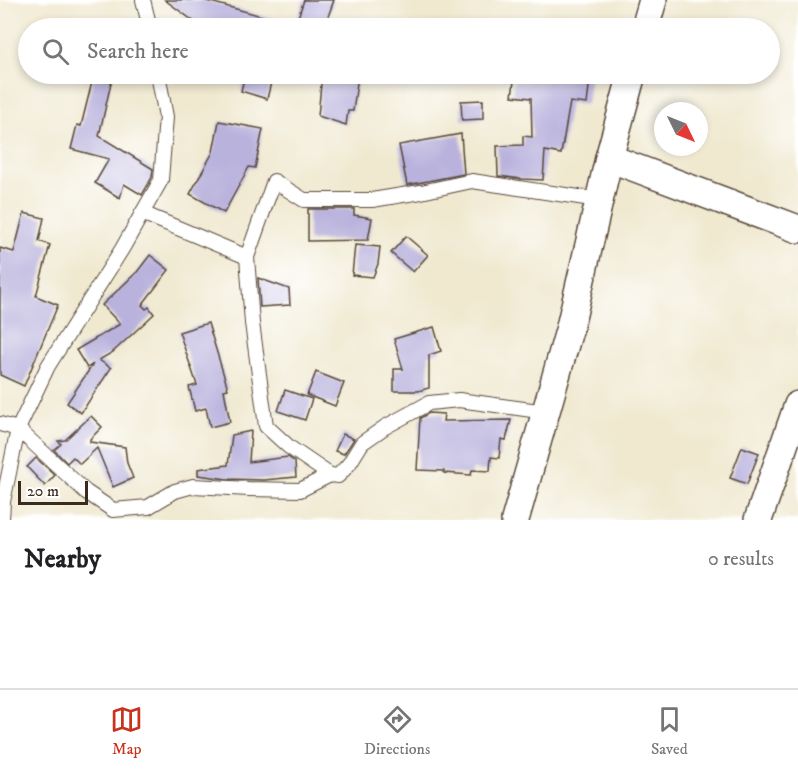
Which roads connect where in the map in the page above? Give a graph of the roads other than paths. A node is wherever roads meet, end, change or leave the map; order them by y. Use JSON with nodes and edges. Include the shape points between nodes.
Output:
{"nodes":[{"id":1,"x":143,"y":0,"type":"edge"},
{"id":2,"x":653,"y":0,"type":"edge"},
{"id":3,"x":148,"y":18,"type":"edge"},
{"id":4,"x":648,"y":18,"type":"edge"},
{"id":5,"x":160,"y":84,"type":"edge"},
{"id":6,"x":629,"y":84,"type":"edge"},
{"id":7,"x":609,"y":158,"type":"junction"},
{"id":8,"x":599,"y":200,"type":"junction"},
{"id":9,"x":142,"y":213,"type":"junction"},
{"id":10,"x":798,"y":229,"type":"edge"},
{"id":11,"x":247,"y":258,"type":"junction"},
{"id":12,"x":798,"y":405,"type":"edge"},
{"id":13,"x":546,"y":412,"type":"junction"},
{"id":14,"x":0,"y":424,"type":"edge"},
{"id":15,"x":18,"y":429,"type":"junction"},
{"id":16,"x":330,"y":475,"type":"junction"},
{"id":17,"x":115,"y":515,"type":"edge"},
{"id":18,"x":2,"y":520,"type":"edge"},
{"id":19,"x":515,"y":520,"type":"edge"},
{"id":20,"x":758,"y":520,"type":"edge"}],
"edges":[{"from":1,"to":3,"type":"lane"},
{"from":2,"to":4,"type":"street"},
{"from":5,"to":9,"type":"lane","via":[[166,117],[161,180]]},
{"from":6,"to":7,"type":"street"},
{"from":7,"to":8,"type":"street"},
{"from":7,"to":10,"type":"street"},
{"from":8,"to":11,"type":"lane","via":[[472,182],[372,200],[304,200],[274,181]]},
{"from":8,"to":13,"type":"street"},
{"from":9,"to":11,"type":"lane"},
{"from":9,"to":15,"type":"lane","via":[[48,366]]},
{"from":11,"to":16,"type":"lane","via":[[266,426]]},
{"from":12,"to":20,"type":"street"},
{"from":13,"to":16,"type":"lane","via":[[459,400],[429,403],[362,443],[338,476]]},
{"from":13,"to":19,"type":"street"},
{"from":14,"to":15,"type":"lane"},
{"from":15,"to":17,"type":"lane"},
{"from":15,"to":18,"type":"lane"},
{"from":16,"to":17,"type":"lane","via":[[300,490],[193,486],[175,491],[148,507]]}]}
